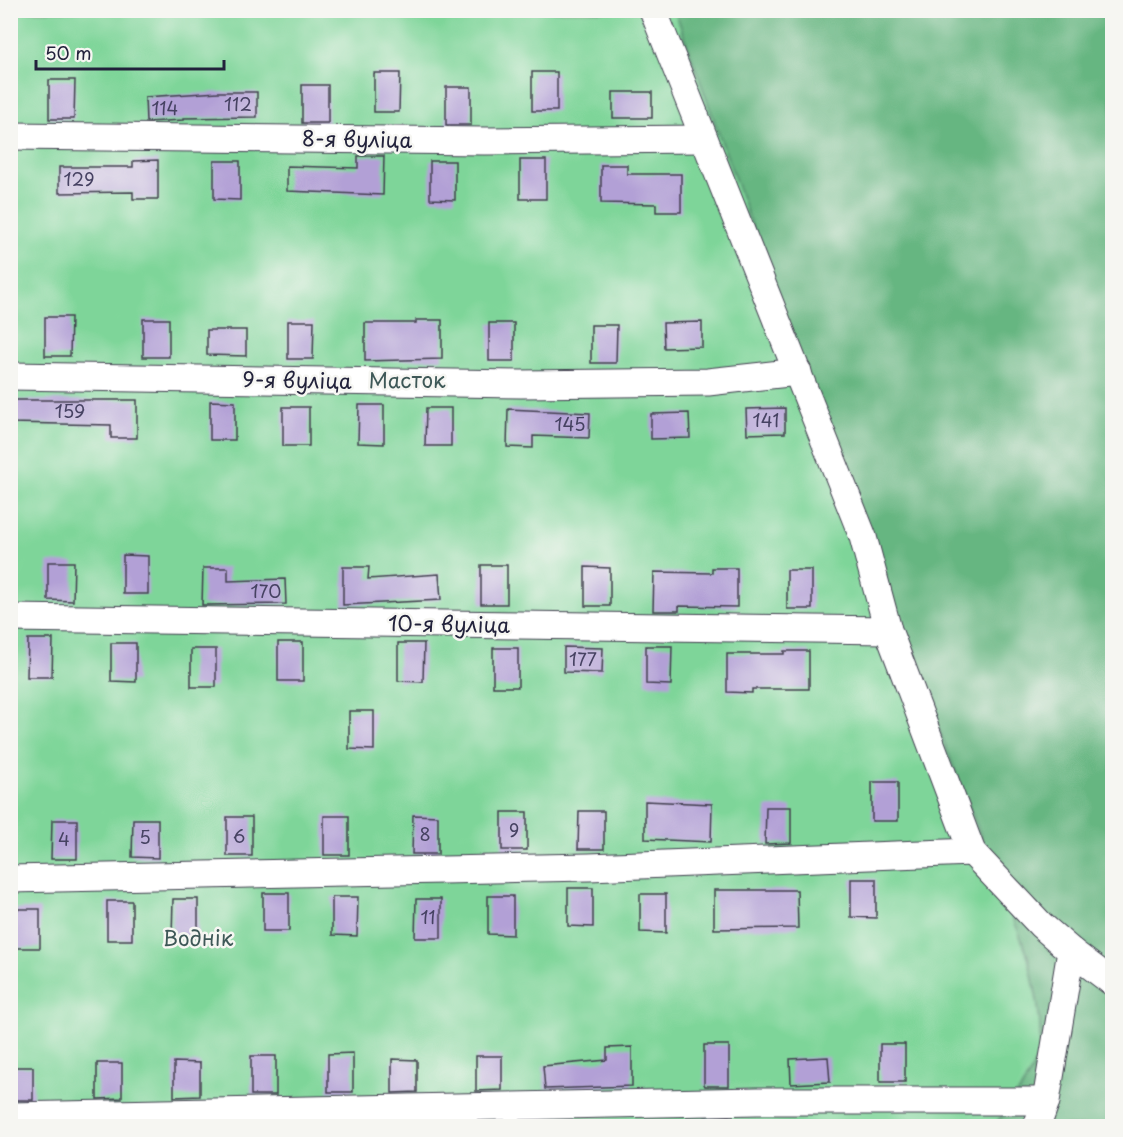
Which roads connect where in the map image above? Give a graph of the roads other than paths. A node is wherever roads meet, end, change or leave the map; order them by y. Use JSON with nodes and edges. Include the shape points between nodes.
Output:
{"nodes":[{"id":1,"x":653,"y":10,"type":"edge"},
{"id":2,"x":10,"y":136,"type":"edge"},
{"id":3,"x":704,"y":139,"type":"junction"},
{"id":4,"x":798,"y":372,"type":"junction"},
{"id":5,"x":10,"y":376,"type":"edge"},
{"id":6,"x":10,"y":618,"type":"edge"},
{"id":7,"x":888,"y":630,"type":"junction"},
{"id":8,"x":972,"y":852,"type":"junction"},
{"id":9,"x":10,"y":879,"type":"edge"},
{"id":10,"x":1071,"y":951,"type":"junction"},
{"id":11,"x":1113,"y":982,"type":"edge"},
{"id":12,"x":1046,"y":1101,"type":"junction"},
{"id":13,"x":10,"y":1116,"type":"edge"},
{"id":14,"x":1037,"y":1126,"type":"edge"}],
"edges":[{"from":1,"to":3,"type":"street"},
{"from":2,"to":3,"type":"street","name":"8-я вуліца"},
{"from":3,"to":4,"type":"street"},
{"from":4,"to":5,"type":"street","name":"9-я вуліца","via":[[708,382],[521,384]]},
{"from":4,"to":7,"type":"street","via":[[863,537]]},
{"from":6,"to":7,"type":"street","name":"10-я вуліца"},
{"from":7,"to":8,"type":"street"},
{"from":8,"to":9,"type":"street","via":[[589,867]]},
{"from":8,"to":10,"type":"street"},
{"from":10,"to":11,"type":"street"},
{"from":10,"to":12,"type":"street"},
{"from":12,"to":13,"type":"street","via":[[757,1101]]},
{"from":12,"to":14,"type":"street"}]}
